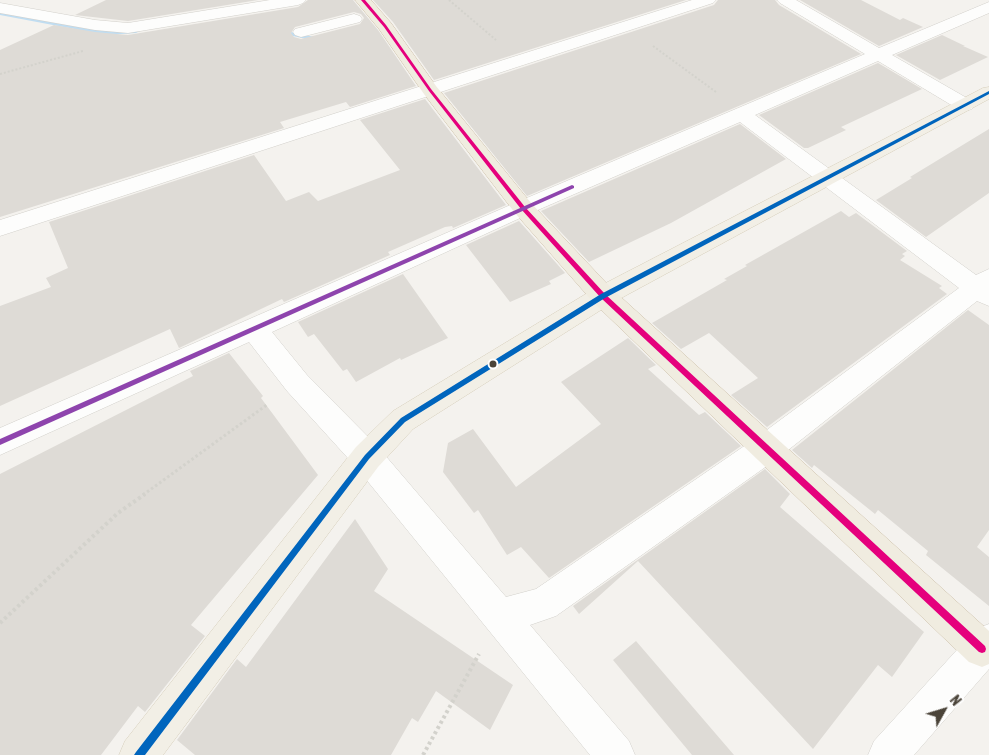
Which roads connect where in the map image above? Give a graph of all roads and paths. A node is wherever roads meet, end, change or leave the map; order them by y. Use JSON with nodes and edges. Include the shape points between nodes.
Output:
{"nodes":[{"id":1,"x":298,"y":0,"type":"edge"},
{"id":2,"x":363,"y":0,"type":"edge"},
{"id":3,"x":449,"y":0,"type":"edge"},
{"id":4,"x":708,"y":0,"type":"edge"},
{"id":5,"x":785,"y":0,"type":"edge"},
{"id":6,"x":989,"y":7,"type":"edge"},
{"id":7,"x":0,"y":8,"type":"edge"},
{"id":8,"x":379,"y":19,"type":"junction"},
{"id":9,"x":624,"y":26,"type":"junction"},
{"id":10,"x":128,"y":28,"type":"junction"},
{"id":11,"x":301,"y":32,"type":"dead end"},
{"id":12,"x":878,"y":55,"type":"junction"},
{"id":13,"x":520,"y":60,"type":"junction"},
{"id":14,"x":0,"y":74,"type":"edge"},
{"id":15,"x":430,"y":90,"type":"junction"},
{"id":16,"x":989,"y":92,"type":"edge"},
{"id":17,"x":966,"y":105,"type":"junction"},
{"id":18,"x":742,"y":114,"type":"junction"},
{"id":19,"x":828,"y":178,"type":"junction"},
{"id":20,"x":523,"y":208,"type":"junction"},
{"id":21,"x":0,"y":228,"type":"edge"},
{"id":22,"x":985,"y":288,"type":"edge"},
{"id":23,"x":603,"y":296,"type":"junction"},
{"id":24,"x":254,"y":329,"type":"junction"},
{"id":25,"x":297,"y":383,"type":"junction"},
{"id":26,"x":0,"y":442,"type":"edge"},
{"id":27,"x":767,"y":448,"type":"junction"},
{"id":28,"x":367,"y":457,"type":"junction"},
{"id":29,"x":500,"y":616,"type":"junction"},
{"id":30,"x":0,"y":622,"type":"edge"},
{"id":31,"x":986,"y":645,"type":"edge"},
{"id":32,"x":139,"y":755,"type":"edge"},
{"id":33,"x":423,"y":755,"type":"edge"},
{"id":34,"x":615,"y":755,"type":"edge"},
{"id":35,"x":888,"y":755,"type":"edge"}],
"edges":[{"from":1,"to":10,"type":"street"},
{"from":2,"to":8,"type":"highway"},
{"from":3,"to":13,"type":"path"},
{"from":4,"to":9,"type":"street"},
{"from":5,"to":12,"type":"street"},
{"from":6,"to":12,"type":"street"},
{"from":7,"to":10,"type":"street"},
{"from":8,"to":11,"type":"street","via":[[350,13]]},
{"from":8,"to":15,"type":"highway"},
{"from":9,"to":13,"type":"street"},
{"from":9,"to":18,"type":"path","via":[[704,82]]},
{"from":10,"to":14,"type":"path","via":[[79,52]]},
{"from":12,"to":17,"type":"street"},
{"from":12,"to":18,"type":"street"},
{"from":13,"to":15,"type":"street"},
{"from":15,"to":20,"type":"highway"},
{"from":15,"to":21,"type":"street"},
{"from":16,"to":17,"type":"main road"},
{"from":17,"to":19,"type":"main road"},
{"from":18,"to":19,"type":"street"},
{"from":18,"to":20,"type":"street"},
{"from":19,"to":22,"type":"street"},
{"from":19,"to":23,"type":"main road"},
{"from":20,"to":23,"type":"highway"},
{"from":20,"to":24,"type":"street"},
{"from":22,"to":27,"type":"street"},
{"from":23,"to":27,"type":"highway"},
{"from":23,"to":28,"type":"main road","via":[[403,420]]},
{"from":24,"to":25,"type":"street"},
{"from":24,"to":26,"type":"street"},
{"from":25,"to":28,"type":"street"},
{"from":25,"to":30,"type":"path","via":[[118,513]]},
{"from":27,"to":29,"type":"street","via":[[544,604]]},
{"from":27,"to":31,"type":"highway"},
{"from":28,"to":29,"type":"street"},
{"from":28,"to":32,"type":"main road"},
{"from":29,"to":33,"type":"path"},
{"from":29,"to":34,"type":"street"},
{"from":31,"to":35,"type":"street"}]}
